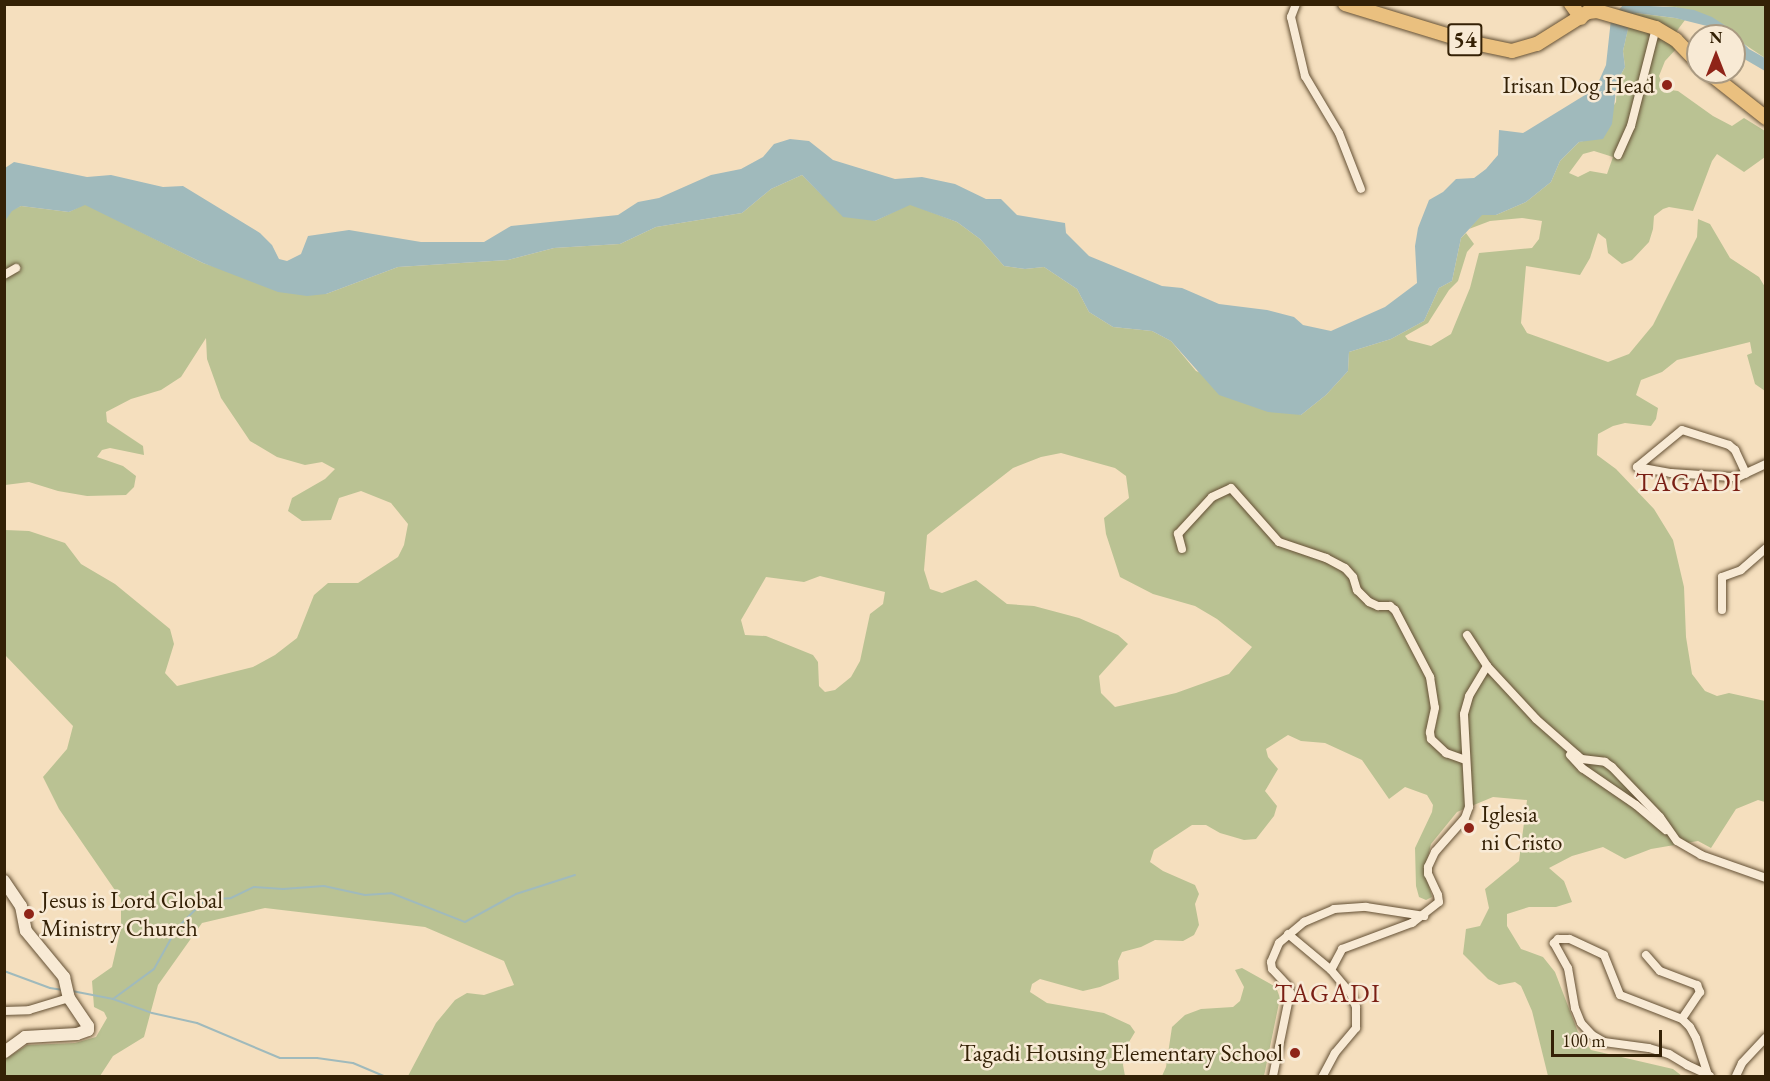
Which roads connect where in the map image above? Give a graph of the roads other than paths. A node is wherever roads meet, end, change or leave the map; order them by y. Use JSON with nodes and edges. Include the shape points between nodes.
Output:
{"nodes":[{"id":1,"x":1296,"y":4,"type":"edge"},
{"id":2,"x":1345,"y":4,"type":"edge"},
{"id":3,"x":1571,"y":4,"type":"edge"},
{"id":4,"x":1359,"y":7,"type":"edge"},
{"id":5,"x":1581,"y":18,"type":"junction"},
{"id":6,"x":1656,"y":28,"type":"junction"},
{"id":7,"x":1686,"y":50,"type":"edge"},
{"id":8,"x":1723,"y":84,"type":"edge"},
{"id":9,"x":1766,"y":118,"type":"edge"},
{"id":10,"x":1618,"y":156,"type":"dead end"},
{"id":11,"x":1361,"y":189,"type":"dead end"},
{"id":12,"x":16,"y":268,"type":"dead end"},
{"id":13,"x":4,"y":274,"type":"edge"},
{"id":14,"x":1766,"y":464,"type":"edge"},
{"id":15,"x":1746,"y":474,"type":"junction"},
{"id":16,"x":1766,"y":548,"type":"edge"},
{"id":17,"x":1182,"y":549,"type":"dead end"},
{"id":18,"x":1722,"y":610,"type":"dead end"},
{"id":19,"x":1467,"y":635,"type":"dead end"},
{"id":20,"x":1487,"y":666,"type":"junction"},
{"id":21,"x":1560,"y":739,"type":"junction"},
{"id":22,"x":1465,"y":760,"type":"junction"},
{"id":23,"x":1671,"y":834,"type":"junction"},
{"id":24,"x":1766,"y":878,"type":"edge"},
{"id":25,"x":4,"y":881,"type":"edge"},
{"id":26,"x":1424,"y":916,"type":"junction"},
{"id":27,"x":1288,"y":934,"type":"junction"},
{"id":28,"x":1646,"y":955,"type":"dead end"},
{"id":29,"x":1331,"y":970,"type":"junction"},
{"id":30,"x":69,"y":992,"type":"junction"},
{"id":31,"x":4,"y":1011,"type":"edge"},
{"id":32,"x":1682,"y":1019,"type":"junction"},
{"id":33,"x":1766,"y":1037,"type":"edge"},
{"id":34,"x":4,"y":1052,"type":"edge"},
{"id":35,"x":1709,"y":1076,"type":"edge"},
{"id":36,"x":1273,"y":1077,"type":"edge"},
{"id":37,"x":1323,"y":1077,"type":"edge"},
{"id":38,"x":1736,"y":1077,"type":"edge"}],
"edges":[{"from":1,"to":11,"type":"street","via":[[1291,17],[1305,76],[1339,133]]},
{"from":2,"to":4,"type":"main road","number":"54"},
{"from":3,"to":5,"type":"main road"},
{"from":4,"to":5,"type":"main road","number":"54","via":[[1469,42],[1512,51],[1537,44]]},
{"from":5,"to":6,"type":"main road","number":"54","via":[[1588,12],[1613,15]]},
{"from":6,"to":7,"type":"main road","number":"54"},
{"from":6,"to":10,"type":"street","via":[[1631,126]]},
{"from":8,"to":9,"type":"main road"},
{"from":12,"to":13,"type":"street"},
{"from":14,"to":15,"type":"street"},
{"from":15,"to":15,"type":"street","via":[[1729,445],[1682,430],[1637,467],[1731,477]]},
{"from":16,"to":18,"type":"street","via":[[1741,570],[1722,577]]},
{"from":17,"to":22,"type":"street","via":[[1178,534],[1212,497],[1231,488],[1279,542],[1345,568],[1369,602],[1395,610],[1430,677],[1435,708],[1431,739],[1441,749]]},
{"from":19,"to":20,"type":"street"},
{"from":20,"to":21,"type":"street"},
{"from":20,"to":22,"type":"street","via":[[1466,704]]},
{"from":21,"to":23,"type":"street","via":[[1582,768]]},
{"from":21,"to":23,"type":"street","via":[[1582,759],[1605,762],[1612,767]]},
{"from":22,"to":26,"type":"street","via":[[1468,807],[1465,818],[1435,852],[1428,867],[1439,902]]},
{"from":23,"to":24,"type":"street","via":[[1677,842],[1701,855]]},
{"from":25,"to":30,"type":"main road","via":[[21,906],[26,932],[64,976]]},
{"from":26,"to":27,"type":"street","via":[[1366,907],[1334,909]]},
{"from":26,"to":29,"type":"street","via":[[1342,949]]},
{"from":27,"to":29,"type":"street"},
{"from":27,"to":36,"type":"street","via":[[1274,950],[1271,962],[1290,993]]},
{"from":28,"to":32,"type":"street","via":[[1660,971],[1697,986],[1700,992]]},
{"from":29,"to":37,"type":"street","via":[[1351,994],[1358,1020]]},
{"from":30,"to":31,"type":"street","via":[[29,1010]]},
{"from":30,"to":34,"type":"main road","via":[[88,1030],[25,1037]]},
{"from":32,"to":35,"type":"street","via":[[1696,1038]]},
{"from":32,"to":35,"type":"street","via":[[1620,995],[1604,955],[1569,939],[1554,943],[1568,968],[1581,1023],[1592,1035],[1604,1042],[1669,1054]]},
{"from":33,"to":38,"type":"street","via":[[1742,1063]]}]}
